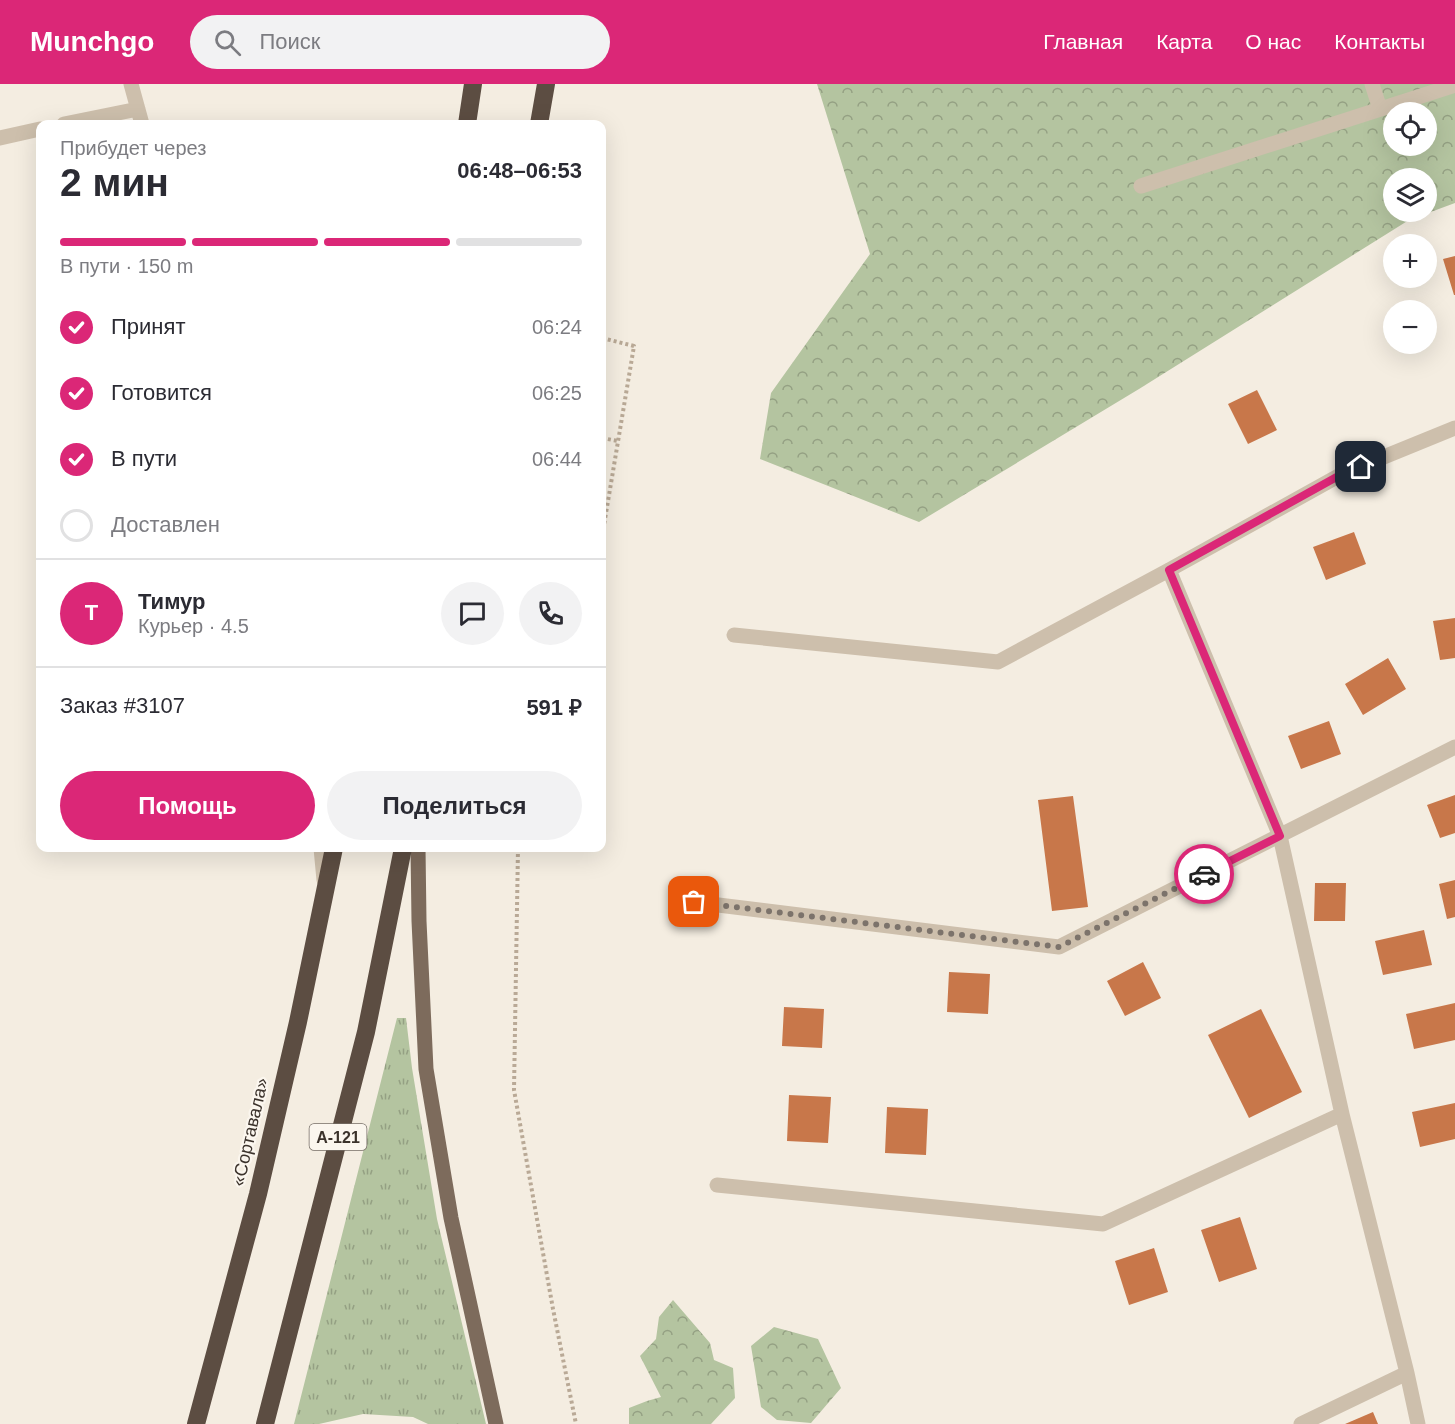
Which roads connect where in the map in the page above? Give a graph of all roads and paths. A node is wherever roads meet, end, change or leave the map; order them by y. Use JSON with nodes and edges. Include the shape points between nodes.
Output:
{"nodes":[{"id":1,"x":131,"y":84,"type":"edge"},
{"id":2,"x":473,"y":84,"type":"edge"},
{"id":3,"x":546,"y":84,"type":"edge"},
{"id":4,"x":1372,"y":84,"type":"edge"},
{"id":5,"x":1455,"y":85,"type":"edge"},
{"id":6,"x":138,"y":109,"type":"junction"},
{"id":7,"x":1380,"y":109,"type":"junction"},
{"id":8,"x":84,"y":120,"type":"edge"},
{"id":9,"x":141,"y":120,"type":"edge"},
{"id":10,"x":468,"y":120,"type":"edge"},
{"id":11,"x":540,"y":120,"type":"edge"},
{"id":12,"x":36,"y":130,"type":"edge"},
{"id":13,"x":0,"y":138,"type":"edge"},
{"id":14,"x":1142,"y":186,"type":"dead end"},
{"id":15,"x":606,"y":339,"type":"edge"},
{"id":16,"x":1455,"y":429,"type":"edge"},
{"id":17,"x":606,"y":439,"type":"edge"},
{"id":18,"x":618,"y":441,"type":"junction"},
{"id":19,"x":606,"y":513,"type":"edge"},
{"id":20,"x":1169,"y":570,"type":"junction"},
{"id":21,"x":734,"y":635,"type":"dead end"},
{"id":22,"x":1455,"y":747,"type":"edge"},
{"id":23,"x":1280,"y":836,"type":"junction"},
{"id":24,"x":321,"y":852,"type":"edge"},
{"id":25,"x":333,"y":852,"type":"edge"},
{"id":26,"x":401,"y":852,"type":"edge"},
{"id":27,"x":418,"y":852,"type":"edge"},
{"id":28,"x":518,"y":852,"type":"edge"},
{"id":29,"x":325,"y":892,"type":"junction"},
{"id":30,"x":694,"y":902,"type":"dead end"},
{"id":31,"x":1342,"y":1114,"type":"junction"},
{"id":32,"x":717,"y":1185,"type":"dead end"},
{"id":33,"x":1407,"y":1373,"type":"junction"},
{"id":34,"x":196,"y":1424,"type":"edge"},
{"id":35,"x":265,"y":1424,"type":"edge"},
{"id":36,"x":496,"y":1424,"type":"edge"},
{"id":37,"x":576,"y":1424,"type":"edge"},
{"id":38,"x":1301,"y":1424,"type":"edge"},
{"id":39,"x":1418,"y":1424,"type":"edge"}],
"edges":[{"from":1,"to":6,"type":"street"},
{"from":2,"to":10,"type":"highway"},
{"from":3,"to":11,"type":"highway"},
{"from":4,"to":7,"type":"street"},
{"from":5,"to":7,"type":"street"},
{"from":6,"to":8,"type":"street"},
{"from":6,"to":9,"type":"street"},
{"from":7,"to":14,"type":"street"},
{"from":12,"to":13,"type":"street"},
{"from":15,"to":18,"type":"path","via":[[634,346]]},
{"from":16,"to":20,"type":"street","via":[[1342,474]]},
{"from":17,"to":18,"type":"path"},
{"from":18,"to":19,"type":"path"},
{"from":20,"to":21,"type":"street","via":[[998,662]]},
{"from":20,"to":23,"type":"street"},
{"from":22,"to":23,"type":"street"},
{"from":23,"to":30,"type":"street","via":[[1059,947]]},
{"from":23,"to":31,"type":"street"},
{"from":24,"to":29,"type":"street"},
{"from":25,"to":29,"type":"highway","name":"«Сортавала»"},
{"from":26,"to":35,"type":"highway","number":"А-121","via":[[366,1032]]},
{"from":27,"to":36,"type":"main road","via":[[426,1069],[451,1218]]},
{"from":28,"to":37,"type":"path","via":[[514,1090]]},
{"from":29,"to":34,"type":"highway","name":"«Сортавала»","via":[[258,1194]]},
{"from":31,"to":32,"type":"street","via":[[1103,1224]]},
{"from":31,"to":33,"type":"street"},
{"from":33,"to":38,"type":"street"},
{"from":33,"to":39,"type":"street"}]}
